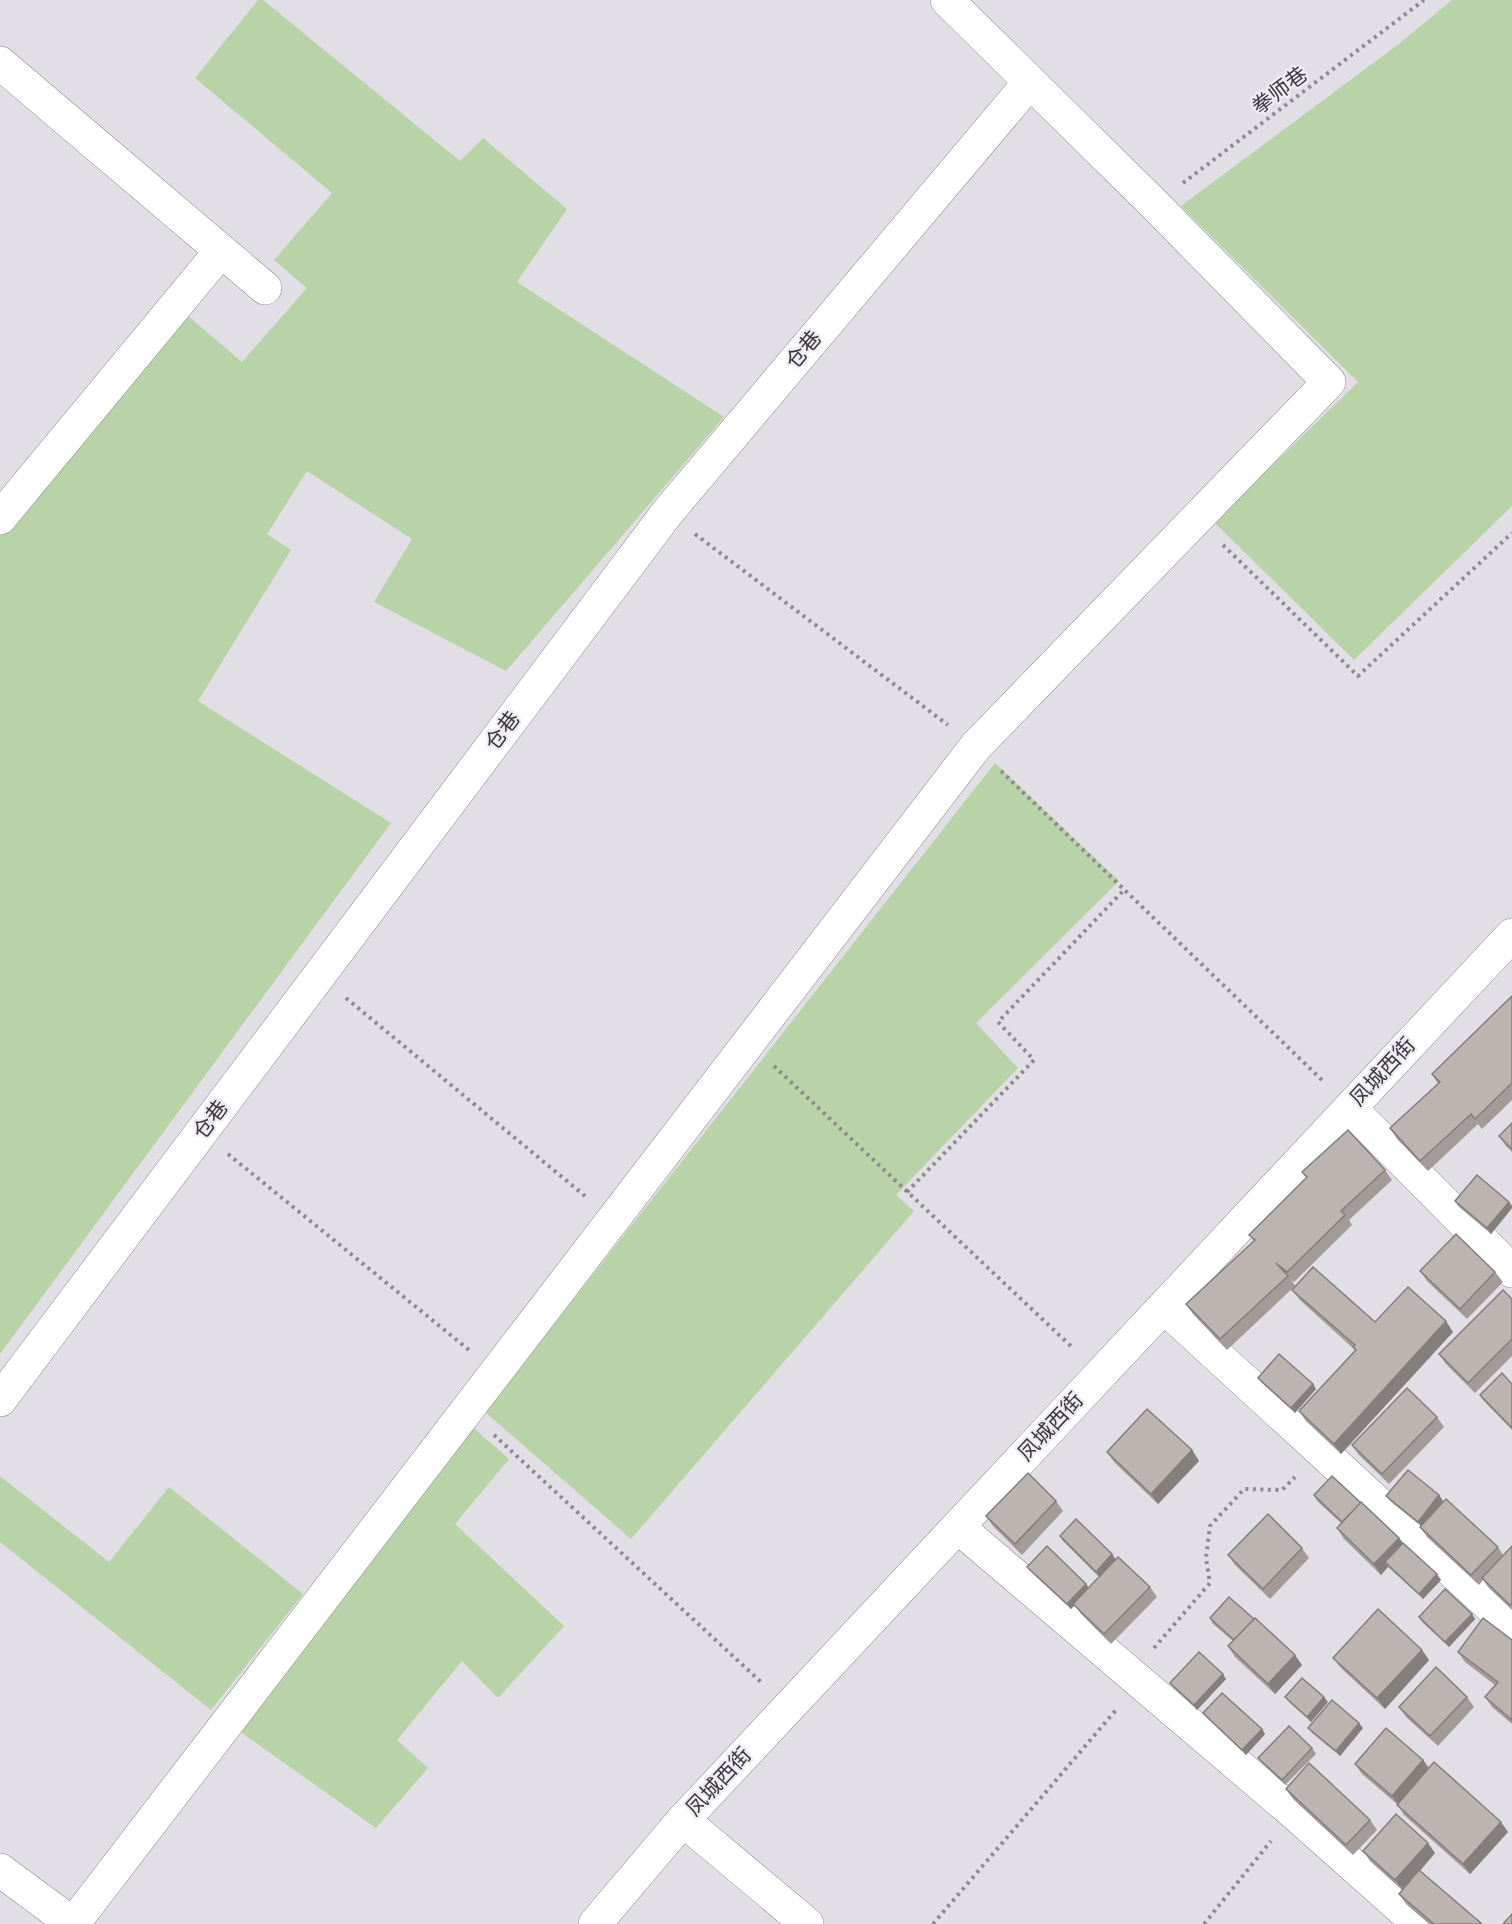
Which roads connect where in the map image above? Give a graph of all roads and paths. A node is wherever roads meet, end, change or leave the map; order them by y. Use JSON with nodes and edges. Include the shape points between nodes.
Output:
{"nodes":[{"id":1,"x":947,"y":0,"type":"edge"},
{"id":2,"x":1424,"y":0,"type":"edge"},
{"id":3,"x":0,"y":63,"type":"edge"},
{"id":4,"x":1030,"y":82,"type":"junction"},
{"id":5,"x":1155,"y":205,"type":"junction"},
{"id":6,"x":221,"y":251,"type":"junction"},
{"id":7,"x":265,"y":288,"type":"dead end"},
{"id":8,"x":667,"y":513,"type":"junction"},
{"id":9,"x":0,"y":518,"type":"edge"},
{"id":10,"x":1196,"y":519,"type":"junction"},
{"id":11,"x":1512,"y":533,"type":"edge"},
{"id":12,"x":976,"y":746,"type":"junction"},
{"id":13,"x":1124,"y":890,"type":"junction"},
{"id":14,"x":1512,"y":935,"type":"edge"},
{"id":15,"x":320,"y":977,"type":"junction"},
{"id":16,"x":749,"y":1042,"type":"junction"},
{"id":17,"x":1350,"y":1108,"type":"junction"},
{"id":18,"x":202,"y":1132,"type":"junction"},
{"id":19,"x":908,"y":1192,"type":"junction"},
{"id":20,"x":613,"y":1219,"type":"junction"},
{"id":21,"x":1512,"y":1271,"type":"edge"},
{"id":22,"x":1164,"y":1306,"type":"junction"},
{"id":23,"x":495,"y":1372,"type":"junction"},
{"id":24,"x":1101,"y":1374,"type":"junction"},
{"id":25,"x":0,"y":1400,"type":"edge"},
{"id":26,"x":467,"y":1409,"type":"junction"},
{"id":27,"x":1320,"y":1450,"type":"junction"},
{"id":28,"x":958,"y":1527,"type":"junction"},
{"id":29,"x":1512,"y":1626,"type":"edge"},
{"id":30,"x":1136,"y":1678,"type":"junction"},
{"id":31,"x":788,"y":1707,"type":"junction"},
{"id":32,"x":1294,"y":1813,"type":"junction"},
{"id":33,"x":683,"y":1820,"type":"junction"},
{"id":34,"x":0,"y":1870,"type":"edge"},
{"id":35,"x":73,"y":1924,"type":"edge"},
{"id":36,"x":595,"y":1924,"type":"edge"},
{"id":37,"x":807,"y":1924,"type":"edge"},
{"id":38,"x":933,"y":1924,"type":"edge"},
{"id":39,"x":1204,"y":1924,"type":"edge"},
{"id":40,"x":1419,"y":1924,"type":"edge"}],
"edges":[{"from":1,"to":4,"type":"street"},
{"from":2,"to":5,"type":"path","name":"拳师巷"},
{"from":3,"to":6,"type":"street"},
{"from":4,"to":5,"type":"street"},
{"from":4,"to":8,"type":"street","name":"仓巷"},
{"from":5,"to":10,"type":"street","via":[[1329,382]]},
{"from":6,"to":7,"type":"street"},
{"from":6,"to":9,"type":"street"},
{"from":8,"to":12,"type":"path"},
{"from":8,"to":15,"type":"street","name":"仓巷"},
{"from":10,"to":11,"type":"path","via":[[1358,676]]},
{"from":10,"to":12,"type":"street"},
{"from":12,"to":13,"type":"path"},
{"from":12,"to":16,"type":"street"},
{"from":13,"to":17,"type":"path"},
{"from":13,"to":19,"type":"path","via":[[998,1022],[1034,1060]]},
{"from":14,"to":17,"type":"street","name":"凤城西街"},
{"from":15,"to":18,"type":"street","name":"仓巷"},
{"from":15,"to":20,"type":"path"},
{"from":16,"to":19,"type":"path"},
{"from":16,"to":20,"type":"street"},
{"from":17,"to":21,"type":"street"},
{"from":17,"to":22,"type":"street","name":"凤城西街"},
{"from":18,"to":23,"type":"path"},
{"from":18,"to":25,"type":"street","name":"仓巷"},
{"from":19,"to":24,"type":"path"},
{"from":20,"to":23,"type":"street"},
{"from":22,"to":24,"type":"street","name":"凤城西街"},
{"from":22,"to":27,"type":"street"},
{"from":23,"to":26,"type":"street"},
{"from":24,"to":28,"type":"street","name":"凤城西街"},
{"from":26,"to":31,"type":"path"},
{"from":26,"to":35,"type":"street"},
{"from":27,"to":29,"type":"street"},
{"from":27,"to":30,"type":"path","via":[[1282,1490],[1244,1489],[1210,1526],[1206,1558],[1210,1583]]},
{"from":28,"to":30,"type":"street"},
{"from":28,"to":31,"type":"street","name":"凤城西街"},
{"from":30,"to":32,"type":"street"},
{"from":30,"to":38,"type":"path"},
{"from":31,"to":33,"type":"street","name":"凤城西街"},
{"from":32,"to":39,"type":"path"},
{"from":32,"to":40,"type":"street"},
{"from":33,"to":36,"type":"street","name":"凤城西街"},
{"from":33,"to":37,"type":"street"},
{"from":34,"to":35,"type":"street"}]}
